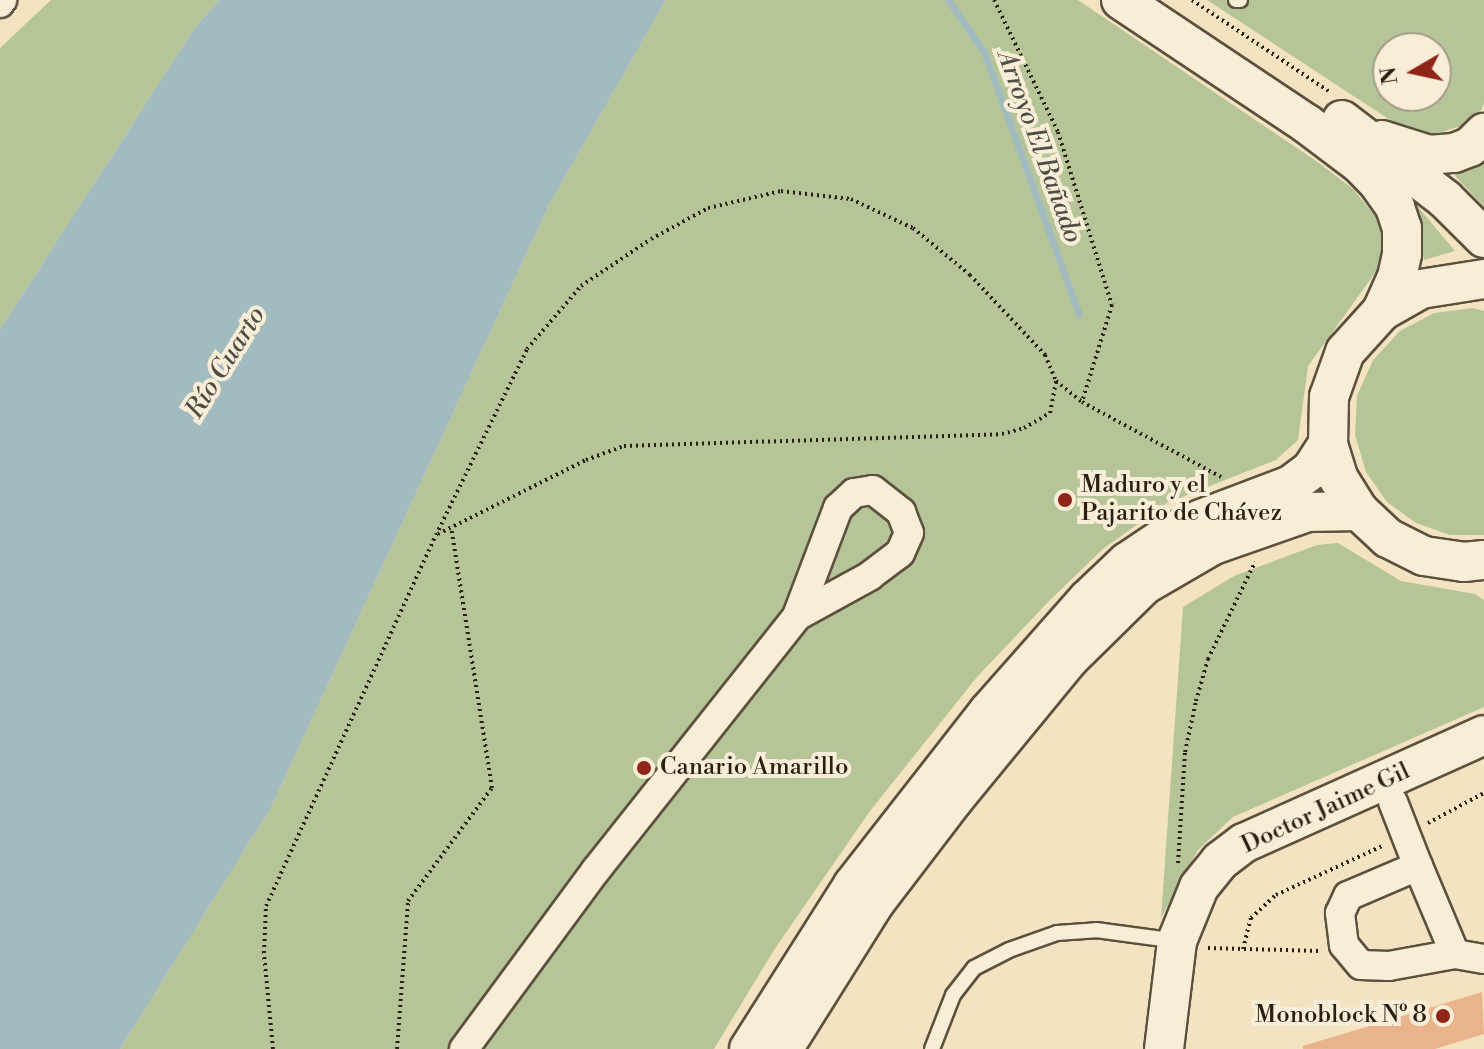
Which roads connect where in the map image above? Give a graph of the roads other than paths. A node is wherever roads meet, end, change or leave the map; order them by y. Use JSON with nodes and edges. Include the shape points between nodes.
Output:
{"nodes":[{"id":1,"x":1121,"y":0,"type":"edge"},
{"id":2,"x":1161,"y":0,"type":"edge"},
{"id":3,"x":1313,"y":115,"type":"junction"},
{"id":4,"x":1484,"y":133,"type":"edge"},
{"id":5,"x":1364,"y":135,"type":"junction"},
{"id":6,"x":1484,"y":238,"type":"edge"},
{"id":7,"x":1484,"y":278,"type":"edge"},
{"id":8,"x":1382,"y":311,"type":"junction"},
{"id":9,"x":1328,"y":444,"type":"junction"},
{"id":10,"x":1359,"y":511,"type":"junction"},
{"id":11,"x":1477,"y":565,"type":"edge"},
{"id":12,"x":797,"y":616,"type":"junction"},
{"id":13,"x":1484,"y":735,"type":"edge"},
{"id":14,"x":1484,"y":762,"type":"edge"},
{"id":15,"x":1399,"y":818,"type":"junction"},
{"id":16,"x":1418,"y":866,"type":"junction"},
{"id":17,"x":1189,"y":945,"type":"junction"},
{"id":18,"x":1455,"y":954,"type":"junction"},
{"id":19,"x":1484,"y":959,"type":"edge"},
{"id":20,"x":464,"y":1049,"type":"edge"},
{"id":21,"x":749,"y":1049,"type":"edge"},
{"id":22,"x":783,"y":1049,"type":"edge"},
{"id":23,"x":932,"y":1049,"type":"edge"},
{"id":24,"x":1164,"y":1049,"type":"edge"},
{"id":25,"x":1190,"y":1049,"type":"edge"}],
"edges":[{"from":1,"to":3,"type":"main road"},
{"from":2,"to":3,"type":"main road"},
{"from":3,"to":5,"type":"main road"},
{"from":3,"to":8,"type":"main road","via":[[1395,207],[1402,254]]},
{"from":4,"to":5,"type":"main road","via":[[1470,147],[1429,155]]},
{"from":5,"to":6,"type":"main road","via":[[1445,199]]},
{"from":7,"to":8,"type":"main road","via":[[1421,289]]},
{"from":8,"to":9,"type":"main road","via":[[1345,352],[1329,397]]},
{"from":9,"to":10,"type":"main road","via":[[1339,479]]},
{"from":9,"to":21,"type":"main road","via":[[1311,470],[1291,485],[1163,538],[1127,562],[1088,599],[988,712],[853,885]]},
{"from":10,"to":11,"type":"main road","via":[[1388,538],[1424,556]]},
{"from":10,"to":22,"type":"main road","via":[[1307,512],[1213,545],[1144,585],[1068,660],[954,799],[876,901]]},
{"from":12,"to":12,"type":"street","via":[[900,553],[909,533],[901,512],[873,490],[854,493],[838,508]]},
{"from":12,"to":20,"type":"street","via":[[596,870]]},
{"from":13,"to":17,"type":"main road","name":"Doctor Jaime Gil","via":[[1244,843],[1199,887]]},
{"from":14,"to":15,"type":"main road","name":"Doctor Jaime Gil"},
{"from":15,"to":16,"type":"street"},
{"from":15,"to":17,"type":"main road","name":"Doctor Jaime Gil","via":[[1258,864],[1238,878]]},
{"from":16,"to":18,"type":"street"},
{"from":16,"to":18,"type":"street","via":[[1348,896],[1340,913],[1344,945],[1361,965],[1389,966]]},
{"from":17,"to":23,"type":"lane","via":[[1096,930],[1057,933],[1009,950],[974,968],[953,995]]},
{"from":17,"to":24,"type":"main road","name":"Doctor Jaime Gil"},
{"from":17,"to":25,"type":"main road","name":"Doctor Jaime Gil"},
{"from":18,"to":19,"type":"street"}]}
